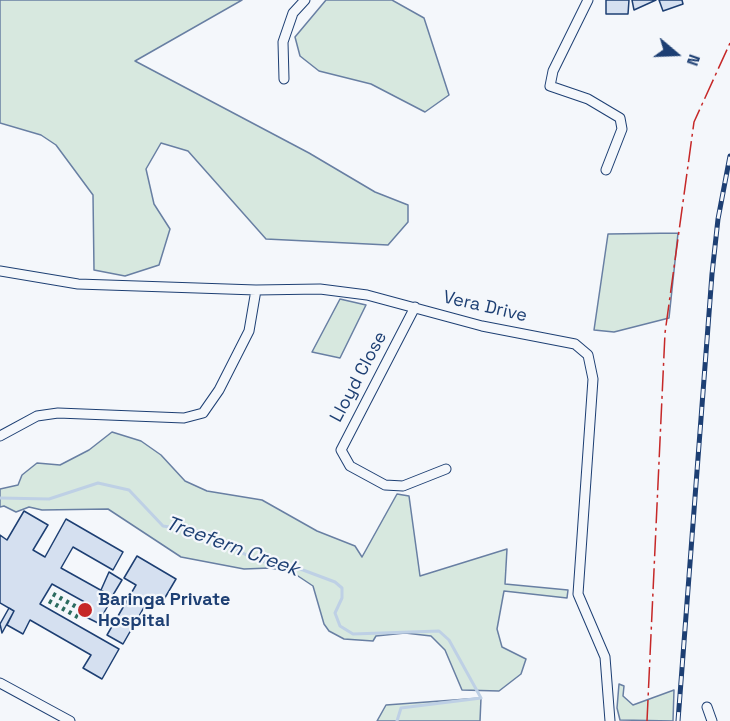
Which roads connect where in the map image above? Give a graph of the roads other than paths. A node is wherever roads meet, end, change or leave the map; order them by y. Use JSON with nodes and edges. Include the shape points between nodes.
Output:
{"nodes":[{"id":1,"x":305,"y":0,"type":"edge"},
{"id":2,"x":588,"y":0,"type":"edge"},
{"id":3,"x":284,"y":80,"type":"dead end"},
{"id":4,"x":606,"y":170,"type":"dead end"},
{"id":5,"x":0,"y":271,"type":"edge"},
{"id":6,"x":256,"y":290,"type":"junction"},
{"id":7,"x":414,"y":308,"type":"junction"},
{"id":8,"x":0,"y":436,"type":"edge"},
{"id":9,"x":446,"y":469,"type":"dead end"},
{"id":10,"x":0,"y":683,"type":"edge"},
{"id":11,"x":707,"y":707,"type":"dead end"},
{"id":12,"x":70,"y":721,"type":"edge"},
{"id":13,"x":610,"y":721,"type":"edge"},
{"id":14,"x":712,"y":721,"type":"edge"}],
"edges":[{"from":1,"to":3,"type":"street","via":[[293,13],[283,42]]},
{"from":2,"to":4,"type":"street","via":[[550,86],[588,99],[620,118],[622,129]]},
{"from":5,"to":6,"type":"street","name":"Vera Drive","via":[[78,284]]},
{"from":6,"to":7,"type":"street","name":"Vera Drive","via":[[321,289],[367,295]]},
{"from":6,"to":8,"type":"street","via":[[249,331],[203,413],[184,418],[58,413],[37,416]]},
{"from":7,"to":9,"type":"street","name":"Lloyd Close","via":[[341,450],[350,466],[386,485],[403,486]]},
{"from":7,"to":13,"type":"street","name":"Vera Drive","via":[[575,344],[588,355],[593,379],[578,594],[605,657]]},
{"from":10,"to":12,"type":"street"},
{"from":11,"to":14,"type":"street"}]}
